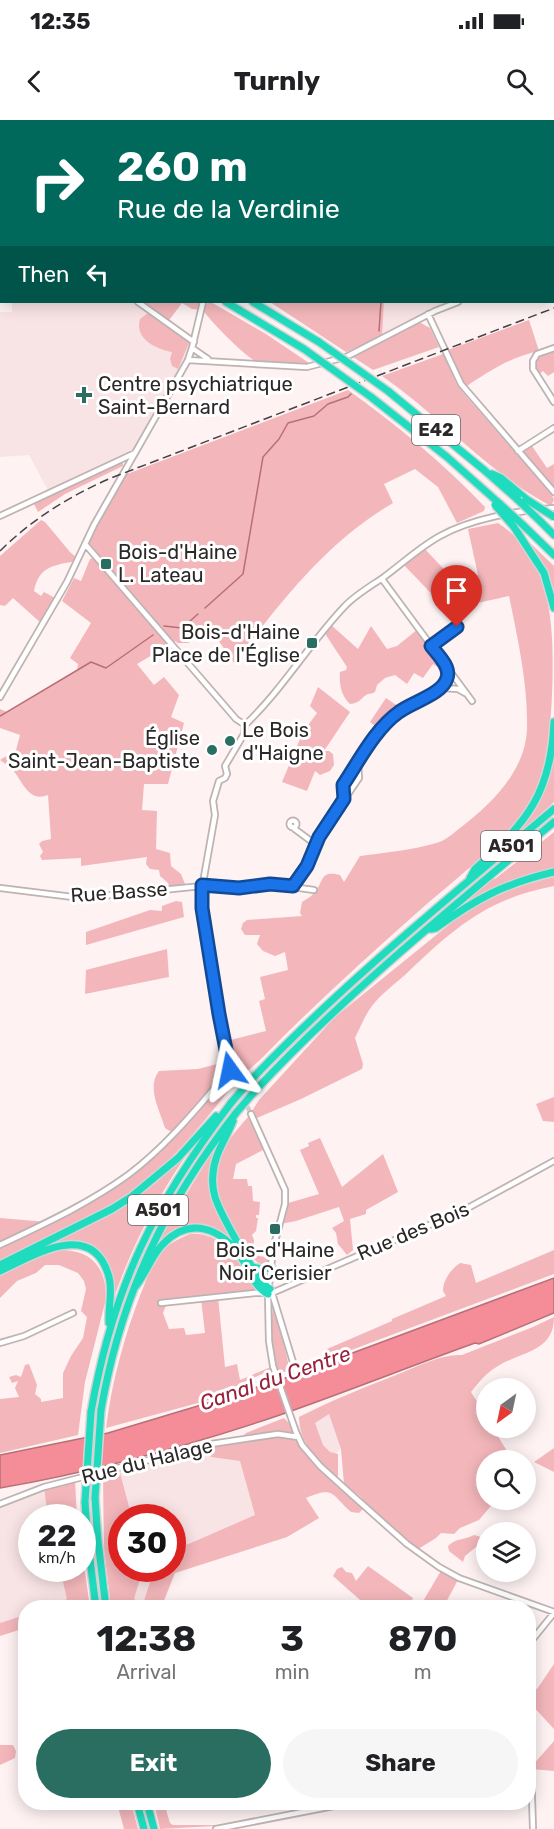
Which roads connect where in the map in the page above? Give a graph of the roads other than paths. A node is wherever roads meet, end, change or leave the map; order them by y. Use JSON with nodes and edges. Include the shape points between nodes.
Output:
{"nodes":[{"id":1,"x":139,"y":303,"type":"edge"},
{"id":2,"x":203,"y":303,"type":"edge"},
{"id":3,"x":228,"y":303,"type":"edge"},
{"id":4,"x":255,"y":303,"type":"edge"},
{"id":5,"x":456,"y":303,"type":"edge"},
{"id":6,"x":428,"y":314,"type":"junction"},
{"id":7,"x":193,"y":345,"type":"junction"},
{"id":8,"x":554,"y":348,"type":"edge"},
{"id":9,"x":188,"y":360,"type":"junction"},
{"id":10,"x":210,"y":360,"type":"junction"},
{"id":11,"x":554,"y":402,"type":"edge"},
{"id":12,"x":554,"y":428,"type":"edge"},
{"id":13,"x":518,"y":450,"type":"junction"},
{"id":14,"x":135,"y":453,"type":"junction"},
{"id":15,"x":484,"y":470,"type":"junction"},
{"id":16,"x":554,"y":492,"type":"edge"},
{"id":17,"x":496,"y":503,"type":"junction"},
{"id":18,"x":553,"y":508,"type":"edge"},
{"id":19,"x":0,"y":516,"type":"edge"},
{"id":20,"x":554,"y":517,"type":"edge"},
{"id":21,"x":554,"y":535,"type":"edge"},
{"id":22,"x":85,"y":544,"type":"junction"},
{"id":23,"x":554,"y":555,"type":"edge"},
{"id":24,"x":382,"y":579,"type":"junction"},
{"id":25,"x":554,"y":608,"type":"edge"},
{"id":26,"x":457,"y":627,"type":"dead end"},
{"id":27,"x":431,"y":646,"type":"junction"},
{"id":28,"x":447,"y":667,"type":"junction"},
{"id":29,"x":442,"y":688,"type":"junction"},
{"id":30,"x":465,"y":693,"type":"junction"},
{"id":31,"x":0,"y":697,"type":"edge"},
{"id":32,"x":472,"y":701,"type":"dead end"},
{"id":33,"x":554,"y":722,"type":"edge"},
{"id":34,"x":245,"y":725,"type":"junction"},
{"id":35,"x":358,"y":762,"type":"junction"},
{"id":36,"x":344,"y":799,"type":"junction"},
{"id":37,"x":554,"y":809,"type":"edge"},
{"id":38,"x":554,"y":822,"type":"edge"},
{"id":39,"x":295,"y":828,"type":"dead end"},
{"id":40,"x":315,"y":844,"type":"junction"},
{"id":41,"x":554,"y":872,"type":"edge"},
{"id":42,"x":468,"y":882,"type":"junction"},
{"id":43,"x":202,"y":885,"type":"junction"},
{"id":44,"x":293,"y":886,"type":"junction"},
{"id":45,"x":0,"y":888,"type":"edge"},
{"id":46,"x":314,"y":890,"type":"dead end"},
{"id":47,"x":426,"y":931,"type":"junction"},
{"id":48,"x":230,"y":1070,"type":"junction"},
{"id":49,"x":236,"y":1083,"type":"tunnel mouth"},
{"id":50,"x":231,"y":1103,"type":"junction"},
{"id":51,"x":236,"y":1113,"type":"junction"},
{"id":52,"x":251,"y":1114,"type":"tunnel mouth"},
{"id":53,"x":554,"y":1161,"type":"edge"},
{"id":54,"x":0,"y":1245,"type":"edge"},
{"id":55,"x":0,"y":1265,"type":"edge"},
{"id":56,"x":253,"y":1266,"type":"junction"},
{"id":57,"x":272,"y":1268,"type":"junction"},
{"id":58,"x":0,"y":1271,"type":"edge"},
{"id":59,"x":132,"y":1292,"type":"junction"},
{"id":60,"x":270,"y":1292,"type":"junction"},
{"id":61,"x":161,"y":1303,"type":"dead end"},
{"id":62,"x":73,"y":1313,"type":"dead end"},
{"id":63,"x":109,"y":1329,"type":"junction"},
{"id":64,"x":0,"y":1342,"type":"edge"},
{"id":65,"x":296,"y":1372,"type":"dead end"},
{"id":66,"x":298,"y":1437,"type":"junction"},
{"id":67,"x":0,"y":1504,"type":"edge"},
{"id":68,"x":95,"y":1600,"type":"edge"},
{"id":69,"x":104,"y":1600,"type":"edge"},
{"id":70,"x":519,"y":1600,"type":"edge"},
{"id":71,"x":536,"y":1606,"type":"edge"},
{"id":72,"x":554,"y":1613,"type":"edge"},
{"id":73,"x":536,"y":1635,"type":"edge"},
{"id":74,"x":139,"y":1810,"type":"edge"},
{"id":75,"x":149,"y":1810,"type":"edge"},
{"id":76,"x":316,"y":1810,"type":"edge"},
{"id":77,"x":532,"y":1810,"type":"edge"},
{"id":78,"x":144,"y":1829,"type":"edge"},
{"id":79,"x":154,"y":1829,"type":"edge"},
{"id":80,"x":216,"y":1829,"type":"edge"},
{"id":81,"x":533,"y":1829,"type":"edge"}],
"edges":[{"from":1,"to":7,"type":"street"},
{"from":2,"to":7,"type":"street"},
{"from":3,"to":17,"type":"highway","number":"E42","bridge":true,"via":[[304,349],[371,397]]},
{"from":4,"to":15,"type":"highway","number":"E42","bridge":true,"via":[[388,391]]},
{"from":5,"to":6,"type":"street"},
{"from":6,"to":10,"type":"street","via":[[346,357],[307,367]]},
{"from":6,"to":13,"type":"street","via":[[461,384]]},
{"from":7,"to":9,"type":"street"},
{"from":7,"to":10,"type":"street"},
{"from":8,"to":11,"type":"street","via":[[537,354],[532,365]]},
{"from":9,"to":10,"type":"street"},
{"from":9,"to":14,"type":"street"},
{"from":12,"to":13,"type":"street"},
{"from":13,"to":16,"type":"street"},
{"from":14,"to":19,"type":"street"},
{"from":14,"to":22,"type":"street"},
{"from":15,"to":20,"type":"highway","bridge":true},
{"from":15,"to":21,"type":"highway","number":"E42","bridge":true},
{"from":17,"to":23,"type":"highway","number":"E42","bridge":true},
{"from":17,"to":25,"type":"highway","bridge":true,"via":[[544,573]]},
{"from":18,"to":24,"type":"street","via":[[479,520],[456,528],[431,541]]},
{"from":22,"to":31,"type":"street"},
{"from":22,"to":34,"type":"street"},
{"from":24,"to":27,"type":"street"},
{"from":24,"to":34,"type":"street","via":[[346,604],[276,693]]},
{"from":26,"to":27,"type":"street"},
{"from":27,"to":28,"type":"street"},
{"from":28,"to":29,"type":"street","via":[[448,678]]},
{"from":28,"to":30,"type":"street"},
{"from":29,"to":30,"type":"street"},
{"from":29,"to":35,"type":"street","via":[[390,718]]},
{"from":30,"to":32,"type":"street"},
{"from":33,"to":42,"type":"highway","via":[[552,753],[537,800]]},
{"from":34,"to":43,"type":"street","via":[[213,801],[216,808]]},
{"from":35,"to":36,"type":"street","via":[[343,785]]},
{"from":35,"to":36,"type":"street","via":[[359,778]]},
{"from":36,"to":40,"type":"street"},
{"from":37,"to":42,"type":"highway","number":"A501"},
{"from":38,"to":47,"type":"highway","number":"A501"},
{"from":39,"to":40,"type":"street"},
{"from":40,"to":44,"type":"street","via":[[307,866]]},
{"from":41,"to":47,"type":"highway","via":[[500,888]]},
{"from":42,"to":50,"type":"highway","number":"A501","bridge":true,"via":[[361,972]]},
{"from":43,"to":44,"type":"street","name":"Rue Basse"},
{"from":43,"to":45,"type":"street","name":"Rue Basse","via":[[94,897]]},
{"from":43,"to":48,"type":"street","via":[[202,908]]},
{"from":44,"to":46,"type":"street","name":"Rue Basse"},
{"from":47,"to":51,"type":"highway","number":"A501","bridge":true,"via":[[319,1025]]},
{"from":48,"to":49,"type":"street"},
{"from":48,"to":54,"type":"street","via":[[188,1119],[131,1173],[81,1206]]},
{"from":50,"to":55,"type":"highway","via":[[178,1158],[131,1197]]},
{"from":50,"to":63,"type":"highway","number":"A501","via":[[160,1207],[127,1275]]},
{"from":51,"to":56,"type":"highway","via":[[215,1162],[213,1189],[221,1211]]},
{"from":51,"to":59,"type":"highway","number":"A501","via":[[168,1213]]},
{"from":52,"to":57,"type":"street","via":[[285,1190]]},
{"from":53,"to":60,"type":"street","name":"Rue des Bois","via":[[466,1209]]},
{"from":56,"to":57,"type":"highway"},
{"from":56,"to":60,"type":"highway"},
{"from":57,"to":60,"type":"street"},
{"from":58,"to":63,"type":"highway","via":[[52,1246],[84,1246],[100,1257],[109,1277]]},
{"from":59,"to":60,"type":"highway","via":[[163,1244],[181,1231],[196,1227],[211,1230],[227,1241],[260,1289]]},
{"from":59,"to":69,"type":"highway","number":"A501","bridge":true,"via":[[116,1341],[101,1410],[95,1498]]},
{"from":60,"to":61,"type":"street"},
{"from":60,"to":65,"type":"street"},
{"from":60,"to":66,"type":"street","via":[[269,1341],[274,1368]]},
{"from":62,"to":64,"type":"street","via":[[24,1336]]},
{"from":63,"to":68,"type":"highway","number":"A501","bridge":true,"via":[[91,1412],[85,1502]]},
{"from":66,"to":67,"type":"street","name":"Rue du Halage","via":[[278,1434],[211,1444],[44,1487]]},
{"from":66,"to":70,"type":"street","via":[[325,1471],[431,1562],[459,1578]]},
{"from":71,"to":72,"type":"street"},
{"from":72,"to":73,"type":"street"},
{"from":74,"to":78,"type":"highway"},
{"from":75,"to":79,"type":"highway"},
{"from":76,"to":80,"type":"street"},
{"from":77,"to":81,"type":"street"}]}
